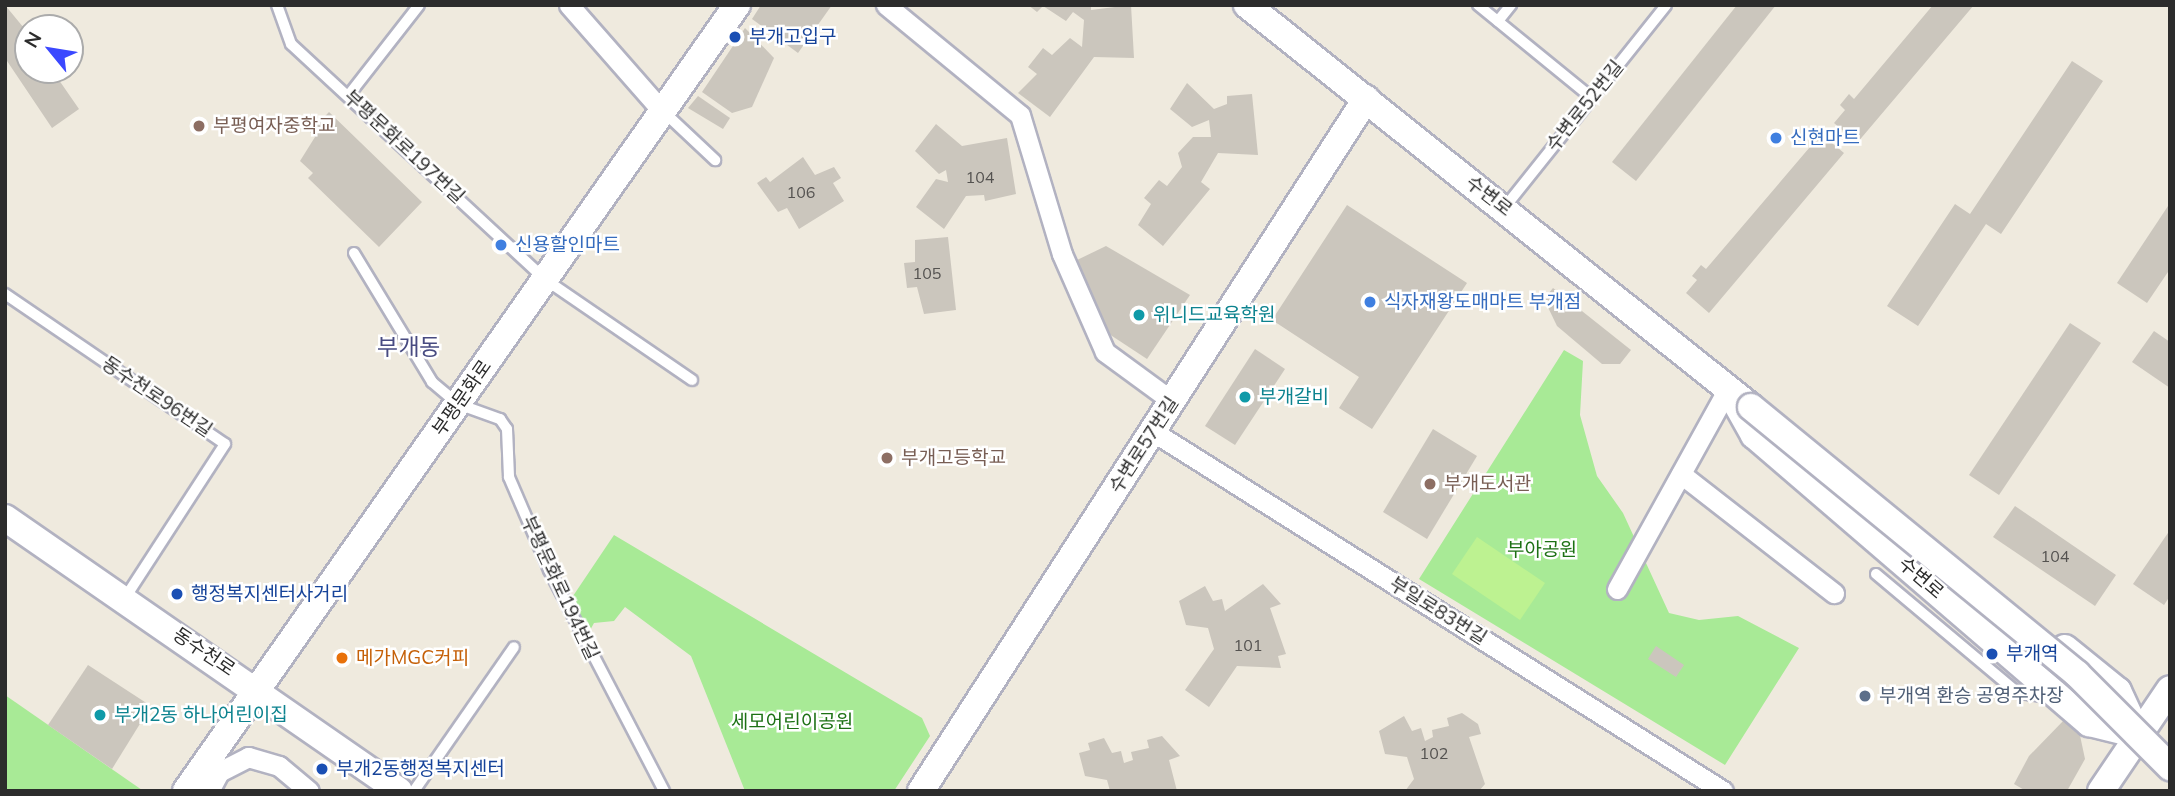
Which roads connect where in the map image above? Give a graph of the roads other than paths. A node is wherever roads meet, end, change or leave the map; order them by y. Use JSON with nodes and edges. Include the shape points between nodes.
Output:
{"nodes":[{"id":1,"x":277,"y":5,"type":"edge"},
{"id":2,"x":419,"y":5,"type":"edge"},
{"id":3,"x":569,"y":5,"type":"edge"},
{"id":4,"x":737,"y":5,"type":"edge"},
{"id":5,"x":886,"y":5,"type":"edge"},
{"id":6,"x":1247,"y":5,"type":"edge"},
{"id":7,"x":1478,"y":5,"type":"edge"},
{"id":8,"x":1511,"y":5,"type":"edge"},
{"id":9,"x":1666,"y":5,"type":"edge"},
{"id":10,"x":1498,"y":21,"type":"junction"},
{"id":11,"x":348,"y":96,"type":"junction"},
{"id":12,"x":1592,"y":98,"type":"junction"},
{"id":13,"x":1366,"y":99,"type":"junction"},
{"id":14,"x":664,"y":113,"type":"junction"},
{"id":15,"x":715,"y":160,"type":"dead end"},
{"id":16,"x":1504,"y":208,"type":"junction"},
{"id":17,"x":354,"y":253,"type":"dead end"},
{"id":18,"x":546,"y":279,"type":"junction"},
{"id":19,"x":5,"y":294,"type":"edge"},
{"id":20,"x":692,"y":380,"type":"dead end"},
{"id":21,"x":1728,"y":389,"type":"junction"},
{"id":22,"x":1171,"y":401,"type":"junction"},
{"id":23,"x":458,"y":404,"type":"junction"},
{"id":24,"x":1152,"y":431,"type":"junction"},
{"id":25,"x":1681,"y":474,"type":"junction"},
{"id":26,"x":5,"y":518,"type":"edge"},
{"id":27,"x":1876,"y":574,"type":"dead end"},
{"id":28,"x":1617,"y":589,"type":"dead end"},
{"id":29,"x":1834,"y":593,"type":"dead end"},
{"id":30,"x":125,"y":598,"type":"junction"},
{"id":31,"x":514,"y":648,"type":"dead end"},
{"id":32,"x":258,"y":688,"type":"junction"},
{"id":33,"x":2170,"y":689,"type":"edge"},
{"id":34,"x":2061,"y":699,"type":"junction"},
{"id":35,"x":2138,"y":736,"type":"junction"},
{"id":36,"x":2170,"y":767,"type":"edge"},
{"id":37,"x":186,"y":791,"type":"edge"},
{"id":38,"x":209,"y":791,"type":"edge"},
{"id":39,"x":309,"y":791,"type":"edge"},
{"id":40,"x":399,"y":791,"type":"edge"},
{"id":41,"x":414,"y":791,"type":"edge"},
{"id":42,"x":664,"y":791,"type":"edge"},
{"id":43,"x":921,"y":791,"type":"edge"},
{"id":44,"x":1723,"y":791,"type":"edge"},
{"id":45,"x":2101,"y":791,"type":"edge"}],
"edges":[{"from":1,"to":11,"type":"lane","name":"부평문화로197번길","via":[[291,44]]},
{"from":2,"to":11,"type":"lane"},
{"from":3,"to":14,"type":"street"},
{"from":4,"to":14,"type":"street","name":"부평문화로"},
{"from":5,"to":22,"type":"street","via":[[1020,115],[1062,254],[1105,352]]},
{"from":6,"to":13,"type":"street","name":"수변로"},
{"from":7,"to":10,"type":"lane"},
{"from":8,"to":10,"type":"lane"},
{"from":9,"to":12,"type":"lane","name":"수변로52번길"},
{"from":10,"to":12,"type":"lane"},
{"from":11,"to":18,"type":"lane","name":"부평문화로197번길"},
{"from":12,"to":16,"type":"lane","name":"수변로52번길"},
{"from":13,"to":16,"type":"street","name":"수변로"},
{"from":13,"to":22,"type":"street","name":"수변로57번길"},
{"from":14,"to":15,"type":"lane"},
{"from":14,"to":18,"type":"street","name":"부평문화로"},
{"from":16,"to":21,"type":"street","name":"수변로"},
{"from":17,"to":23,"type":"lane","via":[[432,382]]},
{"from":18,"to":20,"type":"lane","name":"부평문화로197번길"},
{"from":18,"to":23,"type":"street","name":"부평문화로"},
{"from":19,"to":30,"type":"lane","name":"동수천로96번길","via":[[225,444]]},
{"from":21,"to":25,"type":"street"},
{"from":21,"to":34,"type":"street","name":"수변로","via":[[1754,435]]},
{"from":21,"to":35,"type":"street","name":"수변로","via":[[1754,395],[2118,691]]},
{"from":21,"to":36,"type":"street","name":"수변로","bridge":true,"via":[[2077,674]]},
{"from":22,"to":24,"type":"street","name":"수변로57번길"},
{"from":23,"to":32,"type":"street","name":"부평문화로"},
{"from":23,"to":42,"type":"lane","name":"부평문화로194번길","via":[[500,419],[507,429],[509,477],[549,570]]},
{"from":24,"to":43,"type":"street","name":"수변로57번길"},
{"from":24,"to":44,"type":"street","name":"부일로83번길"},
{"from":25,"to":28,"type":"street"},
{"from":25,"to":29,"type":"street"},
{"from":26,"to":30,"type":"street","name":"동수천로"},
{"from":27,"to":34,"type":"lane","via":[[2018,693]]},
{"from":30,"to":32,"type":"street","name":"동수천로"},
{"from":31,"to":41,"type":"lane"},
{"from":32,"to":37,"type":"street","name":"부평문화로"},
{"from":32,"to":40,"type":"street","name":"동수천로"},
{"from":33,"to":35,"type":"street"},
{"from":34,"to":35,"type":"street","name":"수변로","via":[[2089,723]]},
{"from":35,"to":45,"type":"street"},
{"from":38,"to":39,"type":"street","via":[[219,772],[248,758],[279,766]]}]}
